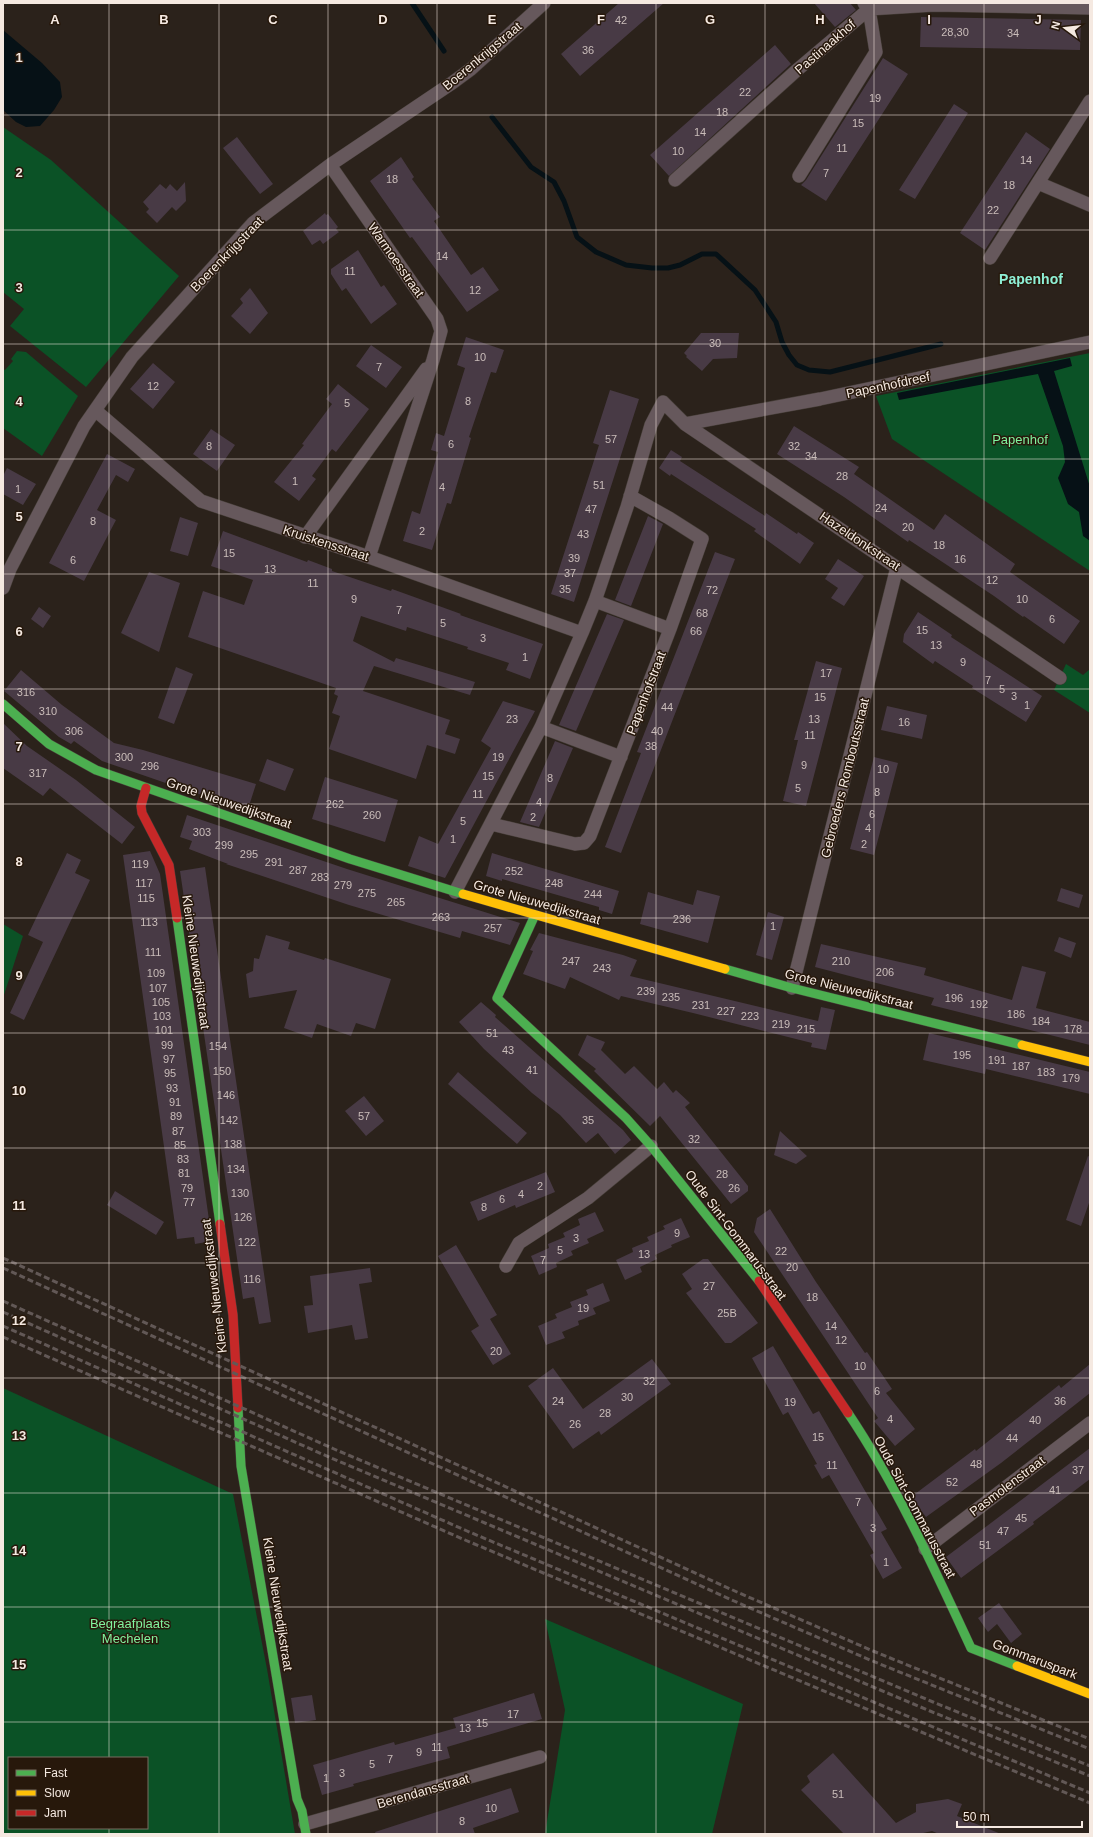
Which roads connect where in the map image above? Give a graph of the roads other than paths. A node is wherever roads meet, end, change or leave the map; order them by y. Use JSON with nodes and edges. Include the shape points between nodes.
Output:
{"nodes":[{"id":1,"x":544,"y":3,"type":"edge"},
{"id":2,"x":867,"y":6,"type":"edge"},
{"id":3,"x":1090,"y":8,"type":"edge"},
{"id":4,"x":1090,"y":101,"type":"edge"},
{"id":5,"x":330,"y":166,"type":"junction"},
{"id":6,"x":799,"y":176,"type":"dead end"},
{"id":7,"x":675,"y":180,"type":"dead end"},
{"id":8,"x":1038,"y":183,"type":"junction"},
{"id":9,"x":1090,"y":205,"type":"edge"},
{"id":10,"x":990,"y":258,"type":"dead end"},
{"id":11,"x":1090,"y":342,"type":"edge"},
{"id":12,"x":433,"y":360,"type":"junction"},
{"id":13,"x":95,"y":410,"type":"junction"},
{"id":14,"x":685,"y":424,"type":"junction"},
{"id":15,"x":630,"y":496,"type":"junction"},
{"id":16,"x":305,"y":537,"type":"junction"},
{"id":17,"x":369,"y":557,"type":"junction"},
{"id":18,"x":897,"y":567,"type":"junction"},
{"id":19,"x":3,"y":588,"type":"edge"},
{"id":20,"x":595,"y":601,"type":"junction"},
{"id":21,"x":670,"y":628,"type":"junction"},
{"id":22,"x":582,"y":634,"type":"junction"},
{"id":23,"x":1060,"y":678,"type":"dead end"},
{"id":24,"x":3,"y":704,"type":"edge"},
{"id":25,"x":541,"y":727,"type":"junction"},
{"id":26,"x":621,"y":757,"type":"junction"},
{"id":27,"x":146,"y":788,"type":"junction"},
{"id":28,"x":491,"y":824,"type":"junction"},
{"id":29,"x":455,"y":892,"type":"junction"},
{"id":30,"x":536,"y":915,"type":"junction"},
{"id":31,"x":792,"y":988,"type":"junction"},
{"id":32,"x":1090,"y":1062,"type":"edge"},
{"id":33,"x":651,"y":1146,"type":"junction"},
{"id":34,"x":506,"y":1266,"type":"dead end"},
{"id":35,"x":1090,"y":1423,"type":"edge"},
{"id":36,"x":925,"y":1548,"type":"junction"},
{"id":37,"x":971,"y":1648,"type":"joint"},
{"id":38,"x":1090,"y":1694,"type":"edge"},
{"id":39,"x":540,"y":1757,"type":"dead end"},
{"id":40,"x":306,"y":1829,"type":"edge"}],
"edges":[{"from":1,"to":5,"type":"street","name":"Boerenkrijgstraat","via":[[452,83]]},
{"from":2,"to":3,"type":"street"},
{"from":2,"to":6,"type":"street","name":"Pastinaakhof","via":[[876,52]]},
{"from":2,"to":7,"type":"street","name":"Pastinaakhof"},
{"from":4,"to":8,"type":"street"},
{"from":5,"to":12,"type":"street","name":"Warmoesstraat","via":[[437,319],[441,331]]},
{"from":5,"to":13,"type":"street","name":"Boerenkrijgstraat","via":[[253,222],[132,357]]},
{"from":8,"to":9,"type":"street"},
{"from":8,"to":10,"type":"street"},
{"from":11,"to":14,"type":"street","name":"Papenhofdreef","via":[[820,399]]},
{"from":12,"to":16,"type":"street","name":"Warmoesstraat"},
{"from":12,"to":17,"type":"street","name":"Warmoesstraat"},
{"from":13,"to":16,"type":"street","name":"Kruiskensstraat","via":[[201,501]]},
{"from":13,"to":19,"type":"street","name":"Boerenkrijgstraat","via":[[73,447],[10,569]]},
{"from":14,"to":15,"type":"street","name":"Hazeldonkstraat","via":[[663,402],[651,425]]},
{"from":14,"to":18,"type":"street","name":"Hazeldonkstraat"},
{"from":15,"to":20,"type":"street"},
{"from":15,"to":21,"type":"street","name":"Papenhofstraat","via":[[702,539]]},
{"from":16,"to":17,"type":"street","name":"Kruiskensstraat"},
{"from":17,"to":22,"type":"street","name":"Kruiskensstraat"},
{"from":18,"to":23,"type":"street","name":"Hazeldonkstraat"},
{"from":18,"to":31,"type":"street","name":"Gebroeders Romboutsstraat"},
{"from":20,"to":21,"type":"street"},
{"from":20,"to":22,"type":"street"},
{"from":21,"to":26,"type":"street","name":"Papenhofstraat"},
{"from":22,"to":25,"type":"street"},
{"from":24,"to":27,"type":"street","name":"Grote Nieuwedijkstraat","via":[[49,744],[96,770]]},
{"from":25,"to":26,"type":"street"},
{"from":25,"to":28,"type":"street"},
{"from":26,"to":28,"type":"street","name":"Papenhofstraat","via":[[590,836],[584,843],[575,844]]},
{"from":27,"to":29,"type":"street","name":"Grote Nieuwedijkstraat","via":[[350,859]]},
{"from":27,"to":40,"type":"street","name":"Kleine Nieuwedijkstraat","via":[[141,806],[142,813],[169,865],[234,1315],[241,1466],[297,1799]]},
{"from":28,"to":29,"type":"street"},
{"from":29,"to":30,"type":"street","name":"Grote Nieuwedijkstraat"},
{"from":30,"to":31,"type":"street","name":"Grote Nieuwedijkstraat"},
{"from":30,"to":33,"type":"street","name":"Oude Sint-Gommarusstraat","via":[[497,998],[626,1118]]},
{"from":31,"to":32,"type":"street","name":"Grote Nieuwedijkstraat"},
{"from":33,"to":34,"type":"street","via":[[588,1198],[519,1243]]},
{"from":33,"to":36,"type":"street","name":"Oude Sint-Gommarusstraat","via":[[751,1270],[864,1437]]},
{"from":35,"to":36,"type":"street","name":"Pasmolenstraat"},
{"from":36,"to":37,"type":"street","name":"Oude Sint-Gommarusstraat"},
{"from":37,"to":38,"type":"street","name":"Gommaruspark"},
{"from":39,"to":40,"type":"street","name":"Berendansstraat"}]}
